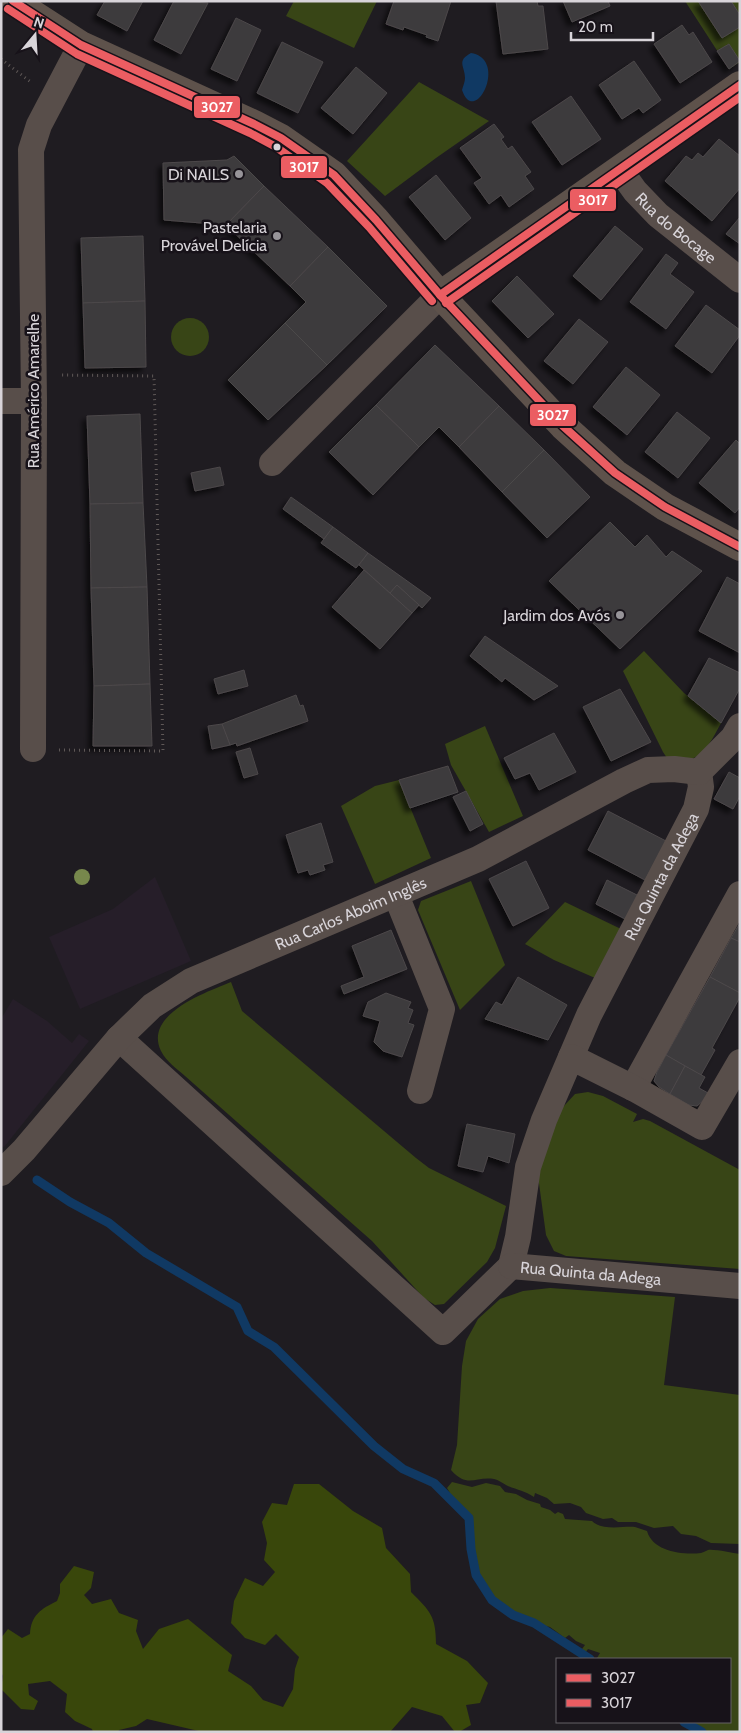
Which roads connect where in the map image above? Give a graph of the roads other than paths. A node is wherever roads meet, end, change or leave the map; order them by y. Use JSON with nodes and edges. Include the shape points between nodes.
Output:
{"nodes":[{"id":1,"x":13,"y":1,"type":"edge"},
{"id":2,"x":82,"y":45,"type":"junction"},
{"id":3,"x":740,"y":85,"type":"edge"},
{"id":4,"x":620,"y":170,"type":"junction"},
{"id":5,"x":740,"y":280,"type":"edge"},
{"id":6,"x":440,"y":295,"type":"junction"},
{"id":7,"x":1,"y":401,"type":"edge"},
{"id":8,"x":34,"y":401,"type":"junction"},
{"id":9,"x":272,"y":463,"type":"dead end"},
{"id":10,"x":740,"y":547,"type":"edge"},
{"id":11,"x":738,"y":736,"type":"edge"},
{"id":12,"x":33,"y":749,"type":"road end"},
{"id":13,"x":699,"y":772,"type":"junction"},
{"id":14,"x":740,"y":894,"type":"edge"},
{"id":15,"x":396,"y":895,"type":"junction"},
{"id":16,"x":119,"y":1038,"type":"junction"},
{"id":17,"x":571,"y":1057,"type":"junction"},
{"id":18,"x":740,"y":1062,"type":"edge"},
{"id":19,"x":633,"y":1088,"type":"junction"},
{"id":20,"x":420,"y":1091,"type":"dead end"},
{"id":21,"x":1,"y":1173,"type":"edge"},
{"id":22,"x":511,"y":1266,"type":"junction"},
{"id":23,"x":740,"y":1286,"type":"edge"}],
"edges":[{"from":1,"to":2,"type":"street"},
{"from":2,"to":6,"type":"street","via":[[254,124],[281,138],[334,175]]},
{"from":2,"to":8,"type":"street","name":"Rua Américo Amarelhe","via":[[39,125],[31,150]]},
{"from":3,"to":4,"type":"street"},
{"from":4,"to":5,"type":"street","name":"Rua do Bocage","via":[[658,215]]},
{"from":4,"to":6,"type":"street"},
{"from":6,"to":9,"type":"street"},
{"from":6,"to":10,"type":"street","via":[[563,426],[615,473],[665,507]]},
{"from":7,"to":8,"type":"street"},
{"from":8,"to":12,"type":"street","name":"Rua Américo Amarelhe"},
{"from":11,"to":13,"type":"street"},
{"from":13,"to":15,"type":"street","name":"Rua Carlos Aboim Inglês","via":[[648,770],[478,859]]},
{"from":13,"to":17,"type":"street","name":"Rua Quinta da Adega","via":[[701,788],[696,809],[589,1015]]},
{"from":14,"to":19,"type":"street"},
{"from":15,"to":16,"type":"street","name":"Rua Carlos Aboim Inglês","via":[[191,981],[152,1006]]},
{"from":15,"to":20,"type":"street","via":[[442,1009]]},
{"from":16,"to":21,"type":"street","name":"Rua Carlos Aboim Inglês"},
{"from":16,"to":22,"type":"street","via":[[443,1332]]},
{"from":17,"to":19,"type":"street"},
{"from":17,"to":22,"type":"street","name":"Rua Quinta da Adega","via":[[528,1167]]},
{"from":18,"to":19,"type":"street","via":[[702,1127]]},
{"from":22,"to":23,"type":"street","name":"Rua Quinta da Adega"}]}
